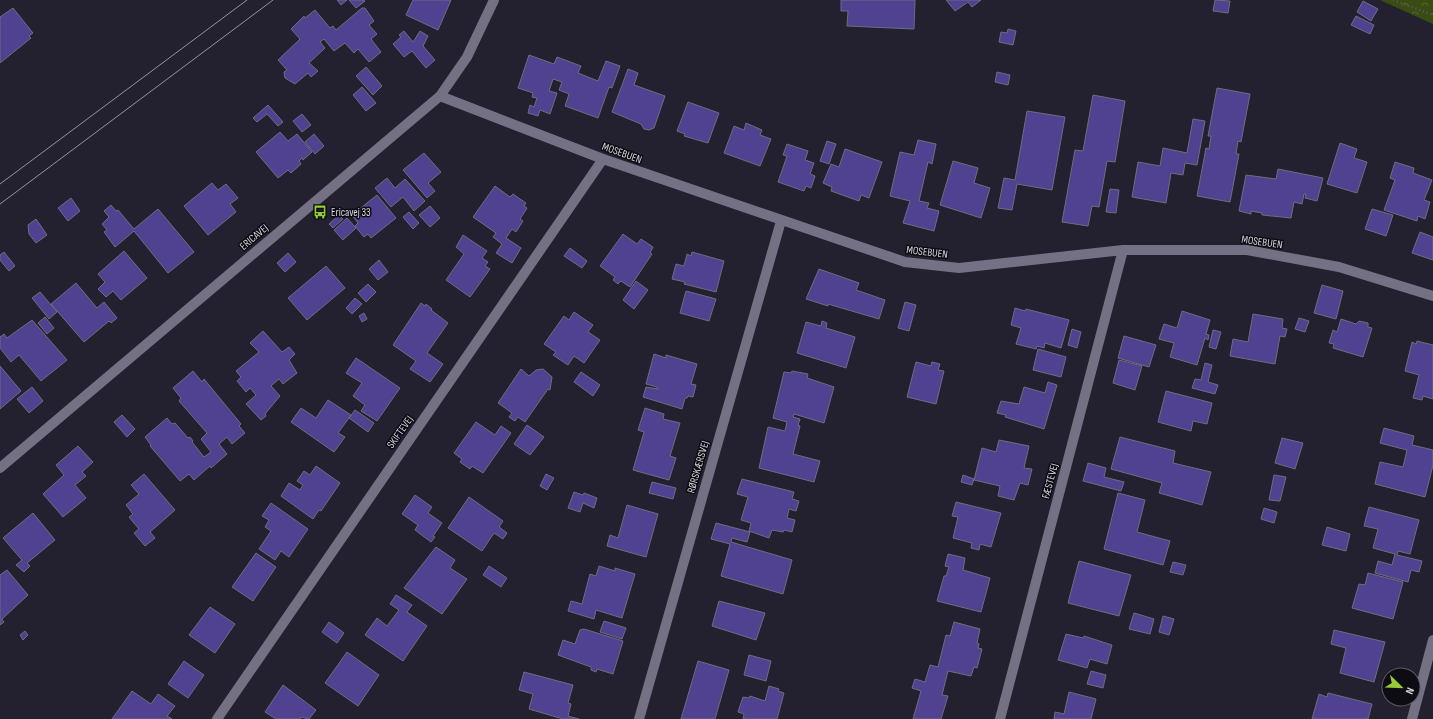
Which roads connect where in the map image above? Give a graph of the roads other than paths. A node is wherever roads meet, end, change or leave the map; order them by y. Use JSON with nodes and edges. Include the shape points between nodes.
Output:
{"nodes":[{"id":1,"x":494,"y":0,"type":"edge"},
{"id":2,"x":440,"y":96,"type":"junction"},
{"id":3,"x":603,"y":159,"type":"junction"},
{"id":4,"x":781,"y":221,"type":"junction"},
{"id":5,"x":1123,"y":250,"type":"junction"},
{"id":6,"x":1433,"y":296,"type":"edge"},
{"id":7,"x":0,"y":468,"type":"edge"},
{"id":8,"x":1433,"y":640,"type":"edge"},
{"id":9,"x":216,"y":719,"type":"edge"},
{"id":10,"x":638,"y":719,"type":"edge"},
{"id":11,"x":1000,"y":719,"type":"edge"},
{"id":12,"x":1412,"y":719,"type":"edge"}],
"edges":[{"from":1,"to":2,"type":"street","name":"ERICAVEJ","via":[[467,57]]},
{"from":2,"to":3,"type":"street","name":"MOSEBUEN"},
{"from":2,"to":7,"type":"street","name":"ERICAVEJ"},
{"from":3,"to":4,"type":"street","name":"MOSEBUEN"},
{"from":3,"to":9,"type":"street","name":"SKIFTEVEJ"},
{"from":4,"to":5,"type":"street","name":"MOSEBUEN","via":[[905,262],[959,268]]},
{"from":4,"to":10,"type":"street","name":"RØRSKÆRSVEJ"},
{"from":5,"to":6,"type":"street","name":"MOSEBUEN","via":[[1247,250],[1339,268]]},
{"from":5,"to":11,"type":"street","name":"FÆSTEVEJ"},
{"from":8,"to":12,"type":"street"}]}
